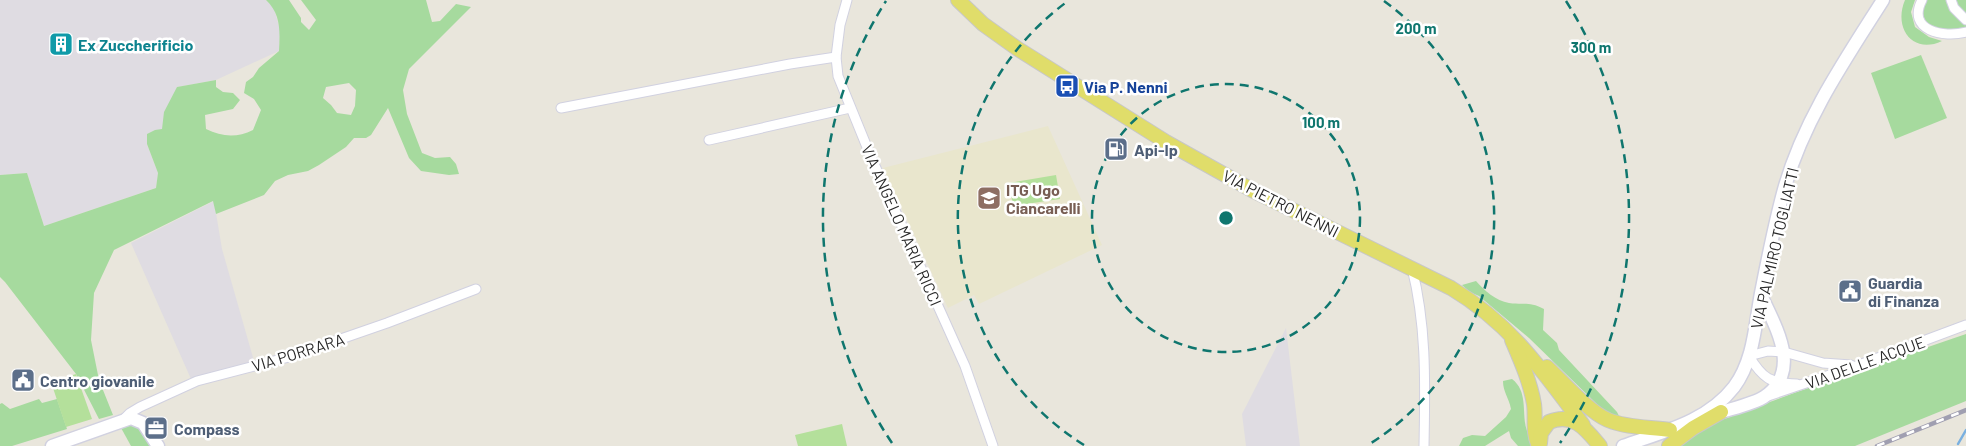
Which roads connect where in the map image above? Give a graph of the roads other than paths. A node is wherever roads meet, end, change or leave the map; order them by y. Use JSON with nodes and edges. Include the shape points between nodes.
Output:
{"nodes":[{"id":1,"x":847,"y":0,"type":"edge"},
{"id":2,"x":958,"y":0,"type":"edge"},
{"id":3,"x":1883,"y":0,"type":"edge"},
{"id":4,"x":1922,"y":0,"type":"edge"},
{"id":5,"x":1951,"y":0,"type":"edge"},
{"id":6,"x":1966,"y":20,"type":"edge"},
{"id":7,"x":1966,"y":32,"type":"edge"},
{"id":8,"x":836,"y":57,"type":"junction"},
{"id":9,"x":561,"y":108,"type":"dead end"},
{"id":10,"x":850,"y":108,"type":"junction"},
{"id":11,"x":709,"y":140,"type":"dead end"},
{"id":12,"x":1412,"y":268,"type":"junction"},
{"id":13,"x":1437,"y":280,"type":"junction"},
{"id":14,"x":476,"y":289,"type":"dead end"},
{"id":15,"x":1418,"y":291,"type":"junction"},
{"id":16,"x":1761,"y":295,"type":"junction"},
{"id":17,"x":1966,"y":326,"type":"edge"},
{"id":18,"x":1509,"y":333,"type":"junction"},
{"id":19,"x":1784,"y":352,"type":"junction"},
{"id":20,"x":1530,"y":355,"type":"junction"},
{"id":21,"x":1749,"y":356,"type":"junction"},
{"id":22,"x":1859,"y":365,"type":"junction"},
{"id":23,"x":1778,"y":382,"type":"junction"},
{"id":24,"x":1802,"y":384,"type":"junction"},
{"id":25,"x":1764,"y":397,"type":"junction"},
{"id":26,"x":1721,"y":412,"type":"junction"},
{"id":27,"x":124,"y":420,"type":"junction"},
{"id":28,"x":1692,"y":422,"type":"junction"},
{"id":29,"x":1583,"y":425,"type":"junction"},
{"id":30,"x":1670,"y":430,"type":"junction"},
{"id":31,"x":1598,"y":443,"type":"edge"},
{"id":32,"x":55,"y":446,"type":"edge"},
{"id":33,"x":158,"y":446,"type":"edge"},
{"id":34,"x":994,"y":446,"type":"edge"},
{"id":35,"x":1424,"y":446,"type":"edge"},
{"id":36,"x":1539,"y":446,"type":"edge"},
{"id":37,"x":1623,"y":446,"type":"edge"},
{"id":38,"x":1669,"y":446,"type":"edge"}],
"edges":[{"from":1,"to":8,"type":"street","name":"VIA ANGELO MARIA RICCI"},
{"from":2,"to":12,"type":"main road","name":"VIA PIETRO NENNI","via":[[983,24],[1025,54],[1166,142],[1252,190]]},
{"from":3,"to":16,"type":"street","name":"VIA PALMIRO TOGLIATTI","via":[[1828,87],[1796,154],[1785,187]]},
{"from":4,"to":7,"type":"street","via":[[1918,17],[1930,30],[1953,36]]},
{"from":5,"to":6,"type":"street"},
{"from":8,"to":9,"type":"street"},
{"from":8,"to":10,"type":"street","name":"VIA ANGELO MARIA RICCI","via":[[838,76]]},
{"from":10,"to":11,"type":"street"},
{"from":10,"to":34,"type":"street","name":"VIA ANGELO MARIA RICCI","via":[[965,366]]},
{"from":12,"to":13,"type":"main road","name":"VIA PIETRO NENNI"},
{"from":12,"to":15,"type":"street"},
{"from":13,"to":15,"type":"street","via":[[1428,282]]},
{"from":13,"to":18,"type":"main road","name":"VIA PIETRO NENNI","via":[[1472,300]]},
{"from":14,"to":27,"type":"street","name":"VIA PORRARA","via":[[289,357],[198,381],[135,409]]},
{"from":15,"to":35,"type":"street","via":[[1426,359]]},
{"from":16,"to":19,"type":"street"},
{"from":16,"to":21,"type":"street","name":"VIA PALMIRO TOGLIATTI"},
{"from":17,"to":22,"type":"street","name":"VIA DELLE ACQUE"},
{"from":18,"to":20,"type":"main road","name":"VIA PIETRO NENNI"},
{"from":18,"to":36,"type":"main road","via":[[1530,387],[1534,430]]},
{"from":19,"to":21,"type":"street","via":[[1768,351]]},
{"from":19,"to":22,"type":"street","via":[[1823,363]]},
{"from":19,"to":23,"type":"street"},
{"from":20,"to":29,"type":"main road","name":"VIA PIETRO NENNI"},
{"from":20,"to":30,"type":"main road","via":[[1605,418],[1629,425]]},
{"from":21,"to":23,"type":"street","via":[[1764,376]]},
{"from":21,"to":28,"type":"street","name":"VIA PALMIRO TOGLIATTI","via":[[1734,387],[1714,407]]},
{"from":22,"to":24,"type":"street","name":"VIA DELLE ACQUE"},
{"from":23,"to":24,"type":"street"},
{"from":23,"to":25,"type":"street"},
{"from":24,"to":25,"type":"street","name":"VIA DELLE ACQUE"},
{"from":25,"to":26,"type":"street"},
{"from":26,"to":28,"type":"street"},
{"from":26,"to":38,"type":"main road"},
{"from":27,"to":32,"type":"street","name":"VIA PORRARA"},
{"from":27,"to":33,"type":"street","via":[[135,419],[143,423]]},
{"from":28,"to":30,"type":"street","name":"VIA PALMIRO TOGLIATTI"},
{"from":29,"to":31,"type":"main road","name":"VIA PIETRO NENNI"},
{"from":29,"to":36,"type":"main road","via":[[1564,419],[1549,422],[1540,433]]},
{"from":30,"to":37,"type":"street","name":"VIA PALMIRO TOGLIATTI"}]}
